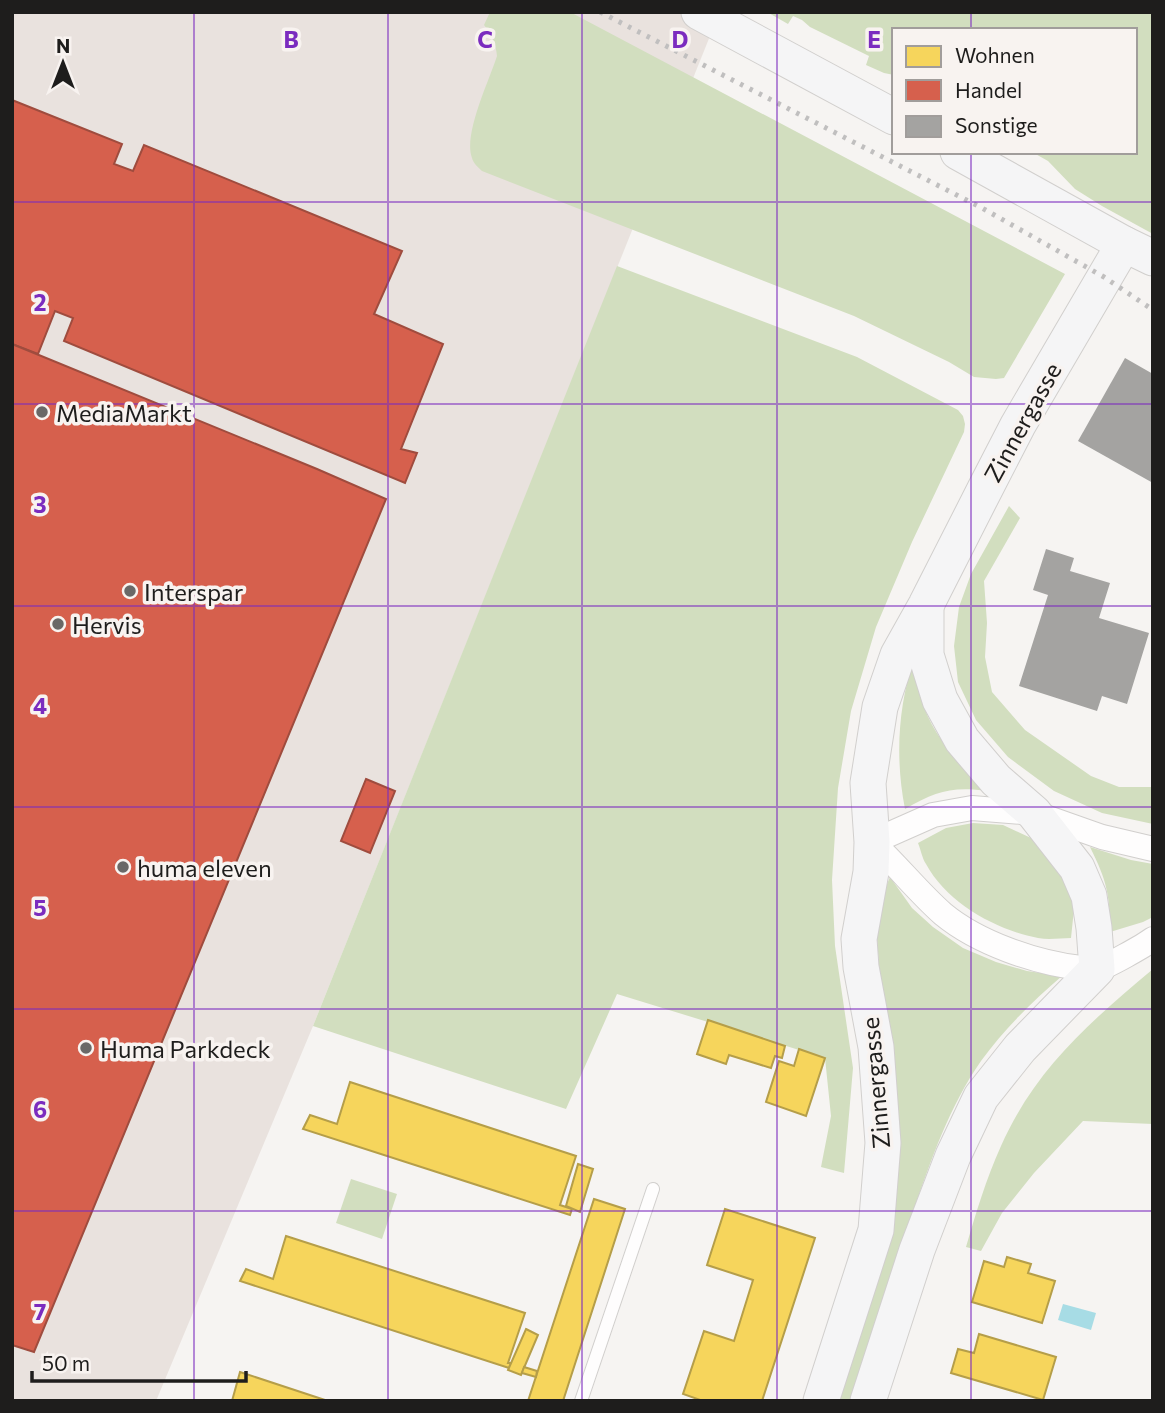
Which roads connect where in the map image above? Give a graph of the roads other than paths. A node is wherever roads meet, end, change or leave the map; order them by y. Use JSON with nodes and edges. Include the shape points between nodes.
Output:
{"nodes":[{"id":1,"x":699,"y":12,"type":"edge"},
{"id":2,"x":892,"y":116,"type":"edge"},
{"id":3,"x":962,"y":154,"type":"edge"},
{"id":4,"x":1139,"y":251,"type":"edge"},
{"id":5,"x":926,"y":605,"type":"junction"},
{"id":6,"x":1034,"y":813,"type":"junction"},
{"id":7,"x":873,"y":842,"type":"junction"},
{"id":8,"x":1153,"y":849,"type":"edge"},
{"id":9,"x":1153,"y":939,"type":"edge"},
{"id":10,"x":1097,"y":969,"type":"junction"},
{"id":11,"x":653,"y":1189,"type":"dead end"},
{"id":12,"x":581,"y":1401,"type":"edge"},
{"id":13,"x":821,"y":1401,"type":"edge"},
{"id":14,"x":868,"y":1401,"type":"edge"}],
"edges":[{"from":1,"to":2,"type":"main road"},
{"from":3,"to":4,"type":"main road"},
{"from":4,"to":5,"type":"main road","name":"Zinnergasse","via":[[1018,425]]},
{"from":5,"to":6,"type":"main road","name":"Zinnergasse","via":[[926,655],[940,700],[962,740],[996,780]]},
{"from":5,"to":7,"type":"main road","name":"Zinnergasse","via":[[898,655],[880,707],[868,783]]},
{"from":6,"to":7,"type":"street","name":"Zinnergasse","via":[[972,808],[933,816]]},
{"from":6,"to":8,"type":"street","name":"Zinnergasse"},
{"from":6,"to":10,"type":"main road","name":"Zinnergasse","via":[[1077,868],[1089,897]]},
{"from":7,"to":10,"type":"street","via":[[918,891],[980,939],[1063,966]]},
{"from":7,"to":13,"type":"main road","name":"Zinnergasse","via":[[859,939],[876,1047],[883,1143],[876,1230]]},
{"from":9,"to":10,"type":"street"},
{"from":10,"to":14,"type":"main road","via":[[1020,1048],[981,1097],[917,1250]]},
{"from":11,"to":12,"type":"lane"}]}
